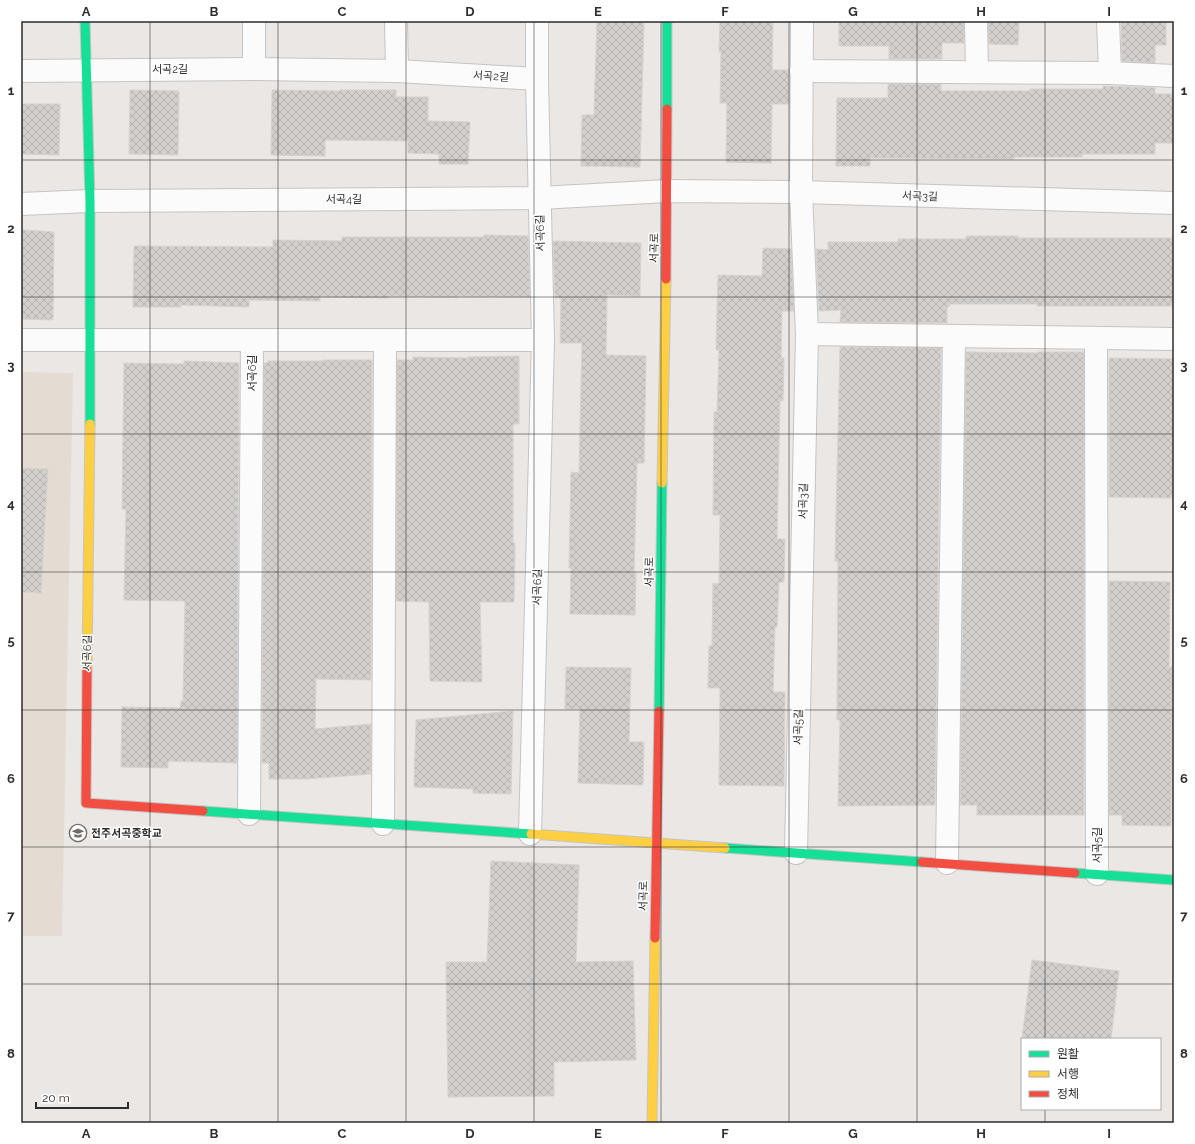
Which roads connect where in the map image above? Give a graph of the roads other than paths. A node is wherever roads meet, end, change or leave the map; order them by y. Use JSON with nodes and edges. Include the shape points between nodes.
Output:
{"nodes":[{"id":1,"x":85,"y":21,"type":"edge"},
{"id":2,"x":254,"y":21,"type":"edge"},
{"id":3,"x":396,"y":21,"type":"edge"},
{"id":4,"x":537,"y":21,"type":"edge"},
{"id":5,"x":667,"y":21,"type":"edge"},
{"id":6,"x":802,"y":21,"type":"edge"},
{"id":7,"x":976,"y":21,"type":"edge"},
{"id":8,"x":1108,"y":21,"type":"edge"},
{"id":9,"x":86,"y":69,"type":"junction"},
{"id":10,"x":254,"y":69,"type":"junction"},
{"id":11,"x":21,"y":71,"type":"edge"},
{"id":12,"x":397,"y":71,"type":"junction"},
{"id":13,"x":801,"y":71,"type":"junction"},
{"id":14,"x":977,"y":72,"type":"junction"},
{"id":15,"x":1110,"y":73,"type":"junction"},
{"id":16,"x":1174,"y":76,"type":"edge"},
{"id":17,"x":537,"y":79,"type":"junction"},
{"id":18,"x":667,"y":191,"type":"junction"},
{"id":19,"x":801,"y":192,"type":"junction"},
{"id":20,"x":540,"y":198,"type":"junction"},
{"id":21,"x":90,"y":201,"type":"junction"},
{"id":22,"x":1174,"y":203,"type":"edge"},
{"id":23,"x":21,"y":204,"type":"edge"},
{"id":24,"x":807,"y":334,"type":"junction"},
{"id":25,"x":954,"y":336,"type":"junction"},
{"id":26,"x":1096,"y":338,"type":"junction"},
{"id":27,"x":1174,"y":339,"type":"edge"},
{"id":28,"x":21,"y":340,"type":"edge"},
{"id":29,"x":91,"y":340,"type":"junction"},
{"id":30,"x":252,"y":340,"type":"junction"},
{"id":31,"x":386,"y":340,"type":"junction"},
{"id":32,"x":543,"y":340,"type":"junction"},
{"id":33,"x":801,"y":600,"type":"joint"},
{"id":34,"x":249,"y":814,"type":"junction"},
{"id":35,"x":383,"y":824,"type":"junction"},
{"id":36,"x":530,"y":834,"type":"junction"},
{"id":37,"x":656,"y":844,"type":"junction"},
{"id":38,"x":796,"y":853,"type":"junction"},
{"id":39,"x":947,"y":864,"type":"junction"},
{"id":40,"x":1097,"y":874,"type":"junction"},
{"id":41,"x":1174,"y":880,"type":"edge"},
{"id":42,"x":652,"y":1123,"type":"edge"}],
"edges":[{"from":1,"to":9,"type":"street"},
{"from":2,"to":10,"type":"street"},
{"from":3,"to":12,"type":"street"},
{"from":4,"to":17,"type":"street"},
{"from":5,"to":18,"type":"street","name":"서곡로"},
{"from":6,"to":13,"type":"street","name":"서곡3길"},
{"from":7,"to":14,"type":"street"},
{"from":8,"to":15,"type":"street"},
{"from":9,"to":10,"type":"street","name":"서곡2길"},
{"from":9,"to":11,"type":"street","name":"서곡2길"},
{"from":9,"to":21,"type":"street"},
{"from":10,"to":12,"type":"street","name":"서곡2길"},
{"from":12,"to":17,"type":"street","name":"서곡2길"},
{"from":13,"to":14,"type":"street"},
{"from":13,"to":19,"type":"street","name":"서곡3길"},
{"from":14,"to":15,"type":"street"},
{"from":15,"to":16,"type":"street"},
{"from":17,"to":20,"type":"street"},
{"from":18,"to":19,"type":"street","name":"서곡3길"},
{"from":18,"to":20,"type":"street","name":"서곡4길"},
{"from":18,"to":37,"type":"street","name":"서곡로"},
{"from":19,"to":22,"type":"street","name":"서곡3길"},
{"from":19,"to":24,"type":"street","name":"서곡3길"},
{"from":20,"to":21,"type":"street","name":"서곡4길"},
{"from":20,"to":32,"type":"street","name":"서곡6길"},
{"from":21,"to":23,"type":"street","name":"서곡4길"},
{"from":21,"to":29,"type":"street","name":"서곡6길"},
{"from":24,"to":25,"type":"street"},
{"from":24,"to":33,"type":"street","name":"서곡3길"},
{"from":25,"to":26,"type":"street"},
{"from":25,"to":39,"type":"street"},
{"from":26,"to":27,"type":"street"},
{"from":26,"to":40,"type":"street","name":"서곡5길"},
{"from":28,"to":29,"type":"street","name":"서곡6길"},
{"from":29,"to":30,"type":"street","name":"서곡6길"},
{"from":29,"to":34,"type":"street","name":"서곡6길","via":[[86,803]]},
{"from":30,"to":31,"type":"street","name":"서곡6길"},
{"from":30,"to":34,"type":"street","name":"서곡6길"},
{"from":31,"to":32,"type":"street","name":"서곡6길"},
{"from":31,"to":35,"type":"street"},
{"from":32,"to":36,"type":"street","name":"서곡6길"},
{"from":33,"to":38,"type":"street","name":"서곡5길"},
{"from":34,"to":35,"type":"street","name":"서곡6길"},
{"from":35,"to":36,"type":"street","name":"서곡6길"},
{"from":36,"to":37,"type":"street","name":"서곡6길"},
{"from":37,"to":38,"type":"street","name":"서곡5길"},
{"from":37,"to":42,"type":"street","name":"서곡로"},
{"from":38,"to":39,"type":"street","name":"서곡5길"},
{"from":39,"to":40,"type":"street","name":"서곡5길"},
{"from":40,"to":41,"type":"street","name":"서곡5길"}]}
